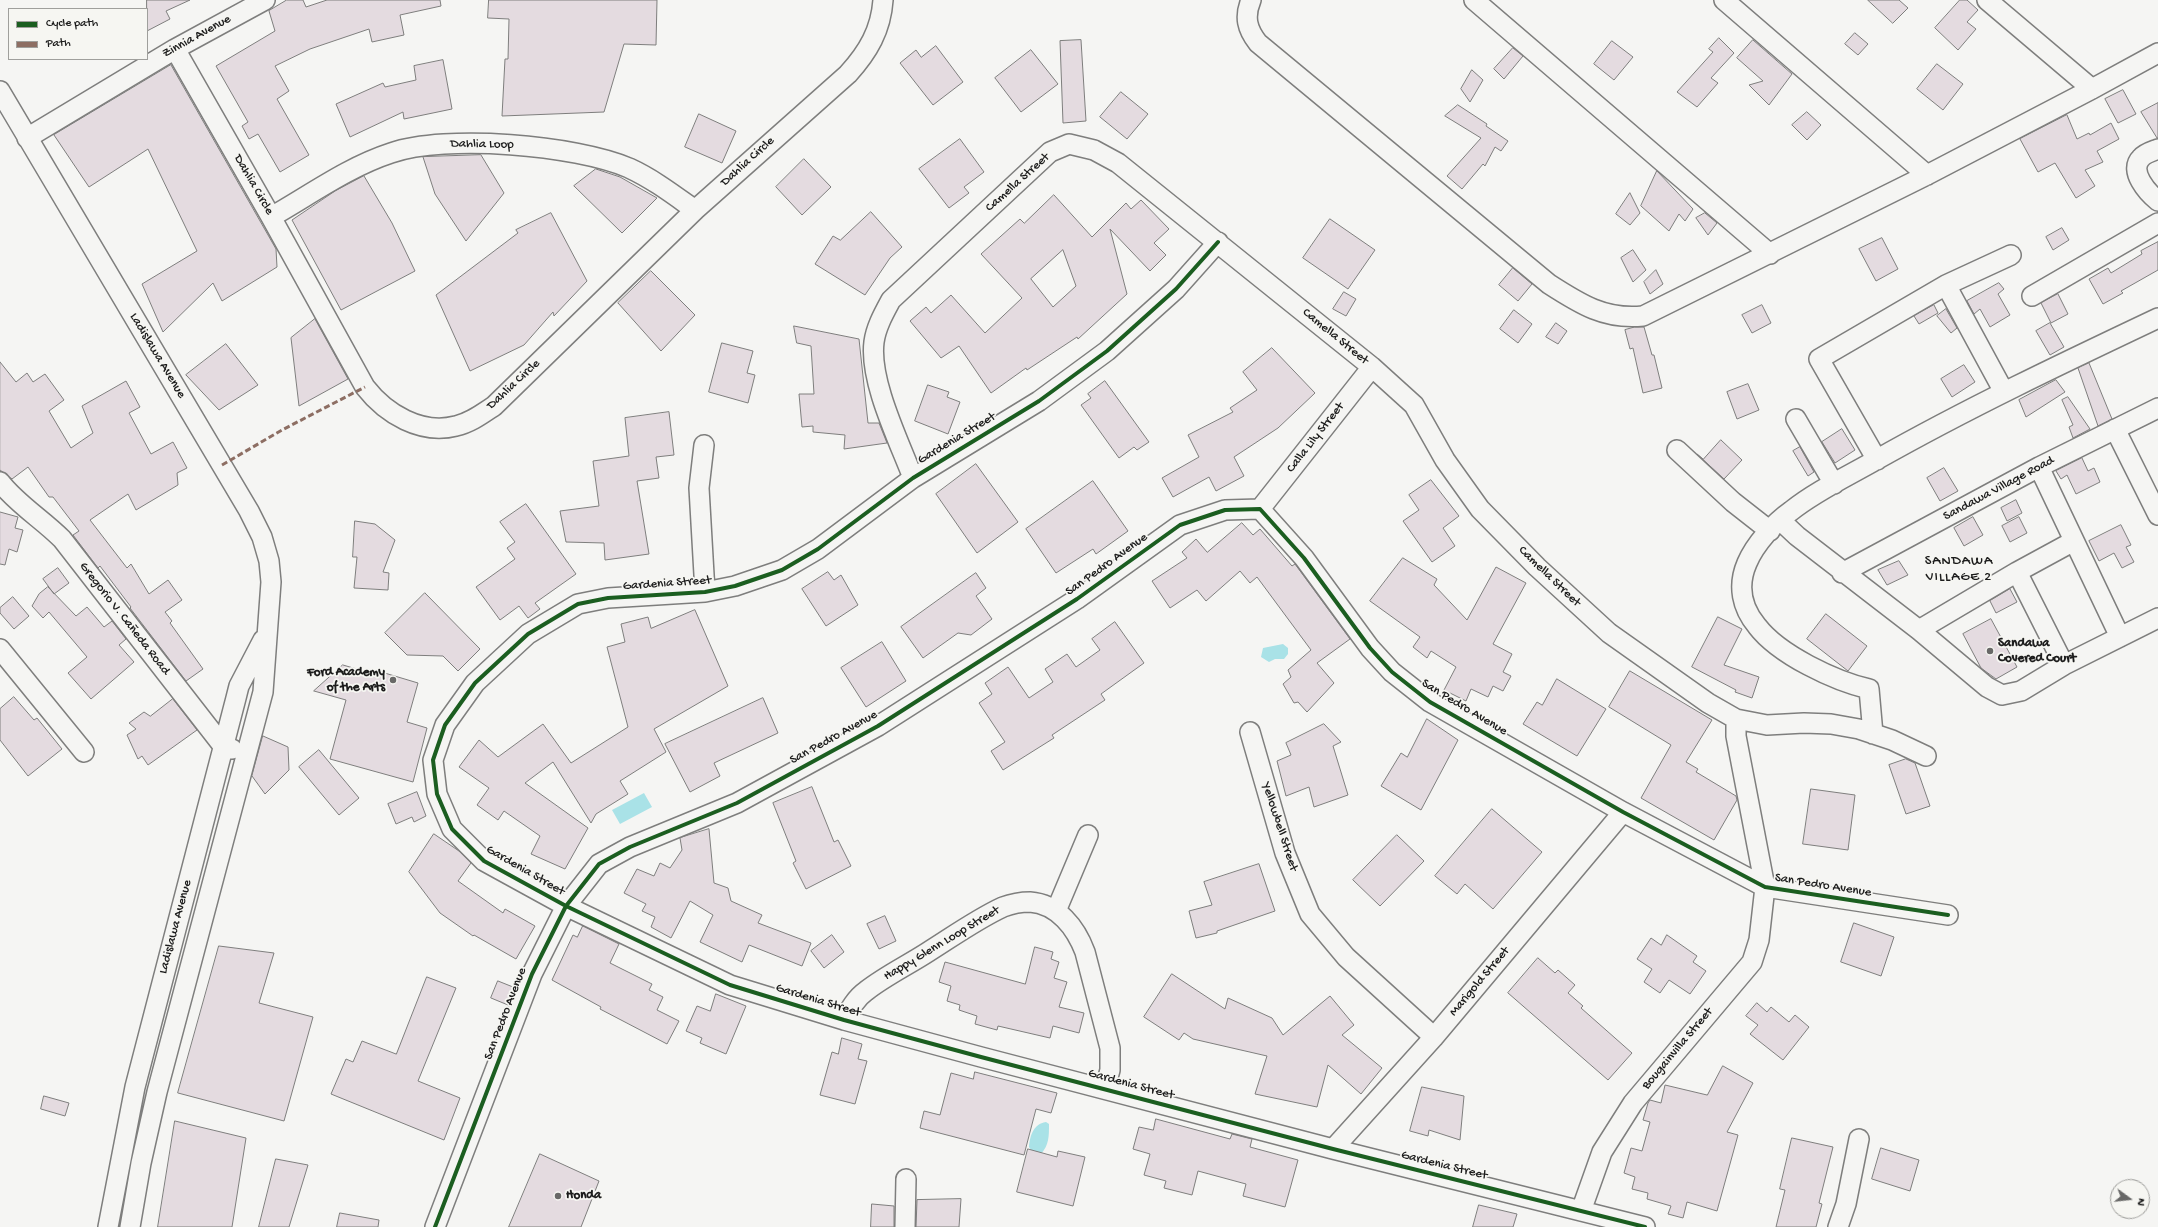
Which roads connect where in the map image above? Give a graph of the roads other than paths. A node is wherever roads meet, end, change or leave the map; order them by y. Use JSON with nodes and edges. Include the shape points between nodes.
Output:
{"nodes":[{"id":1,"x":265,"y":0,"type":"edge"},
{"id":2,"x":883,"y":0,"type":"edge"},
{"id":3,"x":1251,"y":0,"type":"edge"},
{"id":4,"x":1474,"y":0,"type":"edge"},
{"id":5,"x":1724,"y":0,"type":"edge"},
{"id":6,"x":1987,"y":0,"type":"edge"},
{"id":7,"x":175,"y":49,"type":"junction"},
{"id":8,"x":2158,"y":53,"type":"edge"},
{"id":9,"x":2092,"y":89,"type":"junction"},
{"id":10,"x":0,"y":91,"type":"edge"},
{"id":11,"x":27,"y":138,"type":"junction"},
{"id":12,"x":2158,"y":149,"type":"edge"},
{"id":13,"x":1927,"y":175,"type":"junction"},
{"id":14,"x":2158,"y":201,"type":"edge"},
{"id":15,"x":695,"y":210,"type":"junction"},
{"id":16,"x":271,"y":217,"type":"junction"},
{"id":17,"x":2158,"y":223,"type":"edge"},
{"id":18,"x":1218,"y":242,"type":"junction"},
{"id":19,"x":1770,"y":254,"type":"junction"},
{"id":20,"x":2011,"y":255,"type":"dead end"},
{"id":21,"x":1946,"y":285,"type":"junction"},
{"id":22,"x":2032,"y":296,"type":"dead end"},
{"id":23,"x":2158,"y":318,"type":"edge"},
{"id":24,"x":1372,"y":367,"type":"junction"},
{"id":25,"x":2004,"y":392,"type":"junction"},
{"id":26,"x":2158,"y":408,"type":"edge"},
{"id":27,"x":1796,"y":419,"type":"dead end"},
{"id":28,"x":2115,"y":429,"type":"junction"},
{"id":29,"x":704,"y":445,"type":"dead end"},
{"id":30,"x":1677,"y":450,"type":"dead end"},
{"id":31,"x":1876,"y":460,"type":"junction"},
{"id":32,"x":2039,"y":467,"type":"junction"},
{"id":33,"x":913,"y":478,"type":"junction"},
{"id":34,"x":0,"y":482,"type":"edge"},
{"id":35,"x":1834,"y":484,"type":"junction"},
{"id":36,"x":6,"y":495,"type":"edge"},
{"id":37,"x":1260,"y":509,"type":"junction"},
{"id":38,"x":2158,"y":514,"type":"edge"},
{"id":39,"x":1775,"y":525,"type":"junction"},
{"id":40,"x":2074,"y":542,"type":"junction"},
{"id":41,"x":2017,"y":572,"type":"junction"},
{"id":42,"x":1842,"y":573,"type":"junction"},
{"id":43,"x":705,"y":592,"type":"junction"},
{"id":44,"x":2158,"y":618,"type":"edge"},
{"id":45,"x":1919,"y":630,"type":"junction"},
{"id":46,"x":266,"y":635,"type":"junction"},
{"id":47,"x":2120,"y":637,"type":"junction"},
{"id":48,"x":0,"y":649,"type":"edge"},
{"id":49,"x":2064,"y":666,"type":"junction"},
{"id":50,"x":1736,"y":719,"type":"junction"},
{"id":51,"x":1250,"y":732,"type":"dead end"},
{"id":52,"x":1874,"y":734,"type":"junction"},
{"id":53,"x":223,"y":746,"type":"junction"},
{"id":54,"x":84,"y":752,"type":"dead end"},
{"id":55,"x":247,"y":752,"type":"junction"},
{"id":56,"x":1926,"y":756,"type":"dead end"},
{"id":57,"x":1623,"y":812,"type":"junction"},
{"id":58,"x":1088,"y":835,"type":"dead end"},
{"id":59,"x":1765,"y":887,"type":"junction"},
{"id":60,"x":566,"y":906,"type":"junction"},
{"id":61,"x":1056,"y":911,"type":"junction"},
{"id":62,"x":1948,"y":915,"type":"dead end"},
{"id":63,"x":163,"y":978,"type":"junction"},
{"id":64,"x":186,"y":984,"type":"junction"},
{"id":65,"x":844,"y":1020,"type":"junction"},
{"id":66,"x":1434,"y":1037,"type":"junction"},
{"id":67,"x":1105,"y":1088,"type":"junction"},
{"id":68,"x":1859,"y":1139,"type":"dead end"},
{"id":69,"x":1333,"y":1149,"type":"junction"},
{"id":70,"x":906,"y":1180,"type":"dead end"},
{"id":71,"x":1581,"y":1211,"type":"junction"},
{"id":72,"x":108,"y":1227,"type":"edge"},
{"id":73,"x":130,"y":1227,"type":"edge"},
{"id":74,"x":435,"y":1227,"type":"edge"},
{"id":75,"x":905,"y":1227,"type":"edge"},
{"id":76,"x":1645,"y":1227,"type":"edge"},
{"id":77,"x":1838,"y":1227,"type":"edge"}],
"edges":[{"from":1,"to":7,"type":"street","name":"Zinnia Avenue"},
{"from":2,"to":15,"type":"street","name":"Dahlia Circle","via":[[874,36],[866,54],[848,74]]},
{"from":3,"to":19,"type":"street","via":[[1246,22],[1258,43],[1549,284],[1591,309],[1626,318],[1643,316]]},
{"from":4,"to":19,"type":"street"},
{"from":5,"to":13,"type":"street"},
{"from":6,"to":9,"type":"street"},
{"from":7,"to":11,"type":"street","name":"Zinnia Avenue"},
{"from":7,"to":16,"type":"street","name":"Dahlia Circle"},
{"from":8,"to":9,"type":"street"},
{"from":9,"to":13,"type":"street"},
{"from":10,"to":11,"type":"street","name":"Ladislawa Avenue"},
{"from":11,"to":46,"type":"street","name":"Ladislawa Avenue","via":[[242,498],[262,537],[271,582]]},
{"from":12,"to":14,"type":"street","via":[[2141,158],[2137,164],[2137,171],[2145,189]]},
{"from":13,"to":19,"type":"street"},
{"from":15,"to":16,"type":"street","name":"Dahlia Loop","via":[[656,183],[628,168],[595,158],[541,148],[478,143],[421,145],[391,152],[357,167]]},
{"from":15,"to":16,"type":"street","name":"Dahlia Circle","via":[[494,406],[475,419],[456,426],[438,428],[412,424],[376,402],[365,387]]},
{"from":17,"to":22,"type":"street"},
{"from":18,"to":24,"type":"street","name":"Camella Street"},
{"from":18,"to":33,"type":"street","name":"Gardenia Street","via":[[1176,288],[1108,351],[1039,401]]},
{"from":18,"to":33,"type":"street","name":"Camella Street","via":[[1106,156],[1094,150],[1069,144],[1050,152],[891,300],[880,320],[874,343],[876,378]]},
{"from":20,"to":21,"type":"street"},
{"from":21,"to":25,"type":"street"},
{"from":21,"to":31,"type":"street","via":[[1819,359]]},
{"from":23,"to":25,"type":"street"},
{"from":24,"to":37,"type":"street","name":"Calla Lily Street"},
{"from":24,"to":50,"type":"street","name":"Camella Street","via":[[1414,405],[1445,460],[1480,509],[1537,567],[1609,633],[1708,703]]},
{"from":25,"to":31,"type":"street"},
{"from":26,"to":28,"type":"street","name":"Sandawa Village Road"},
{"from":27,"to":35,"type":"street"},
{"from":28,"to":32,"type":"street","name":"Sandawa Village Road"},
{"from":28,"to":38,"type":"street"},
{"from":29,"to":43,"type":"street","via":[[699,488]]},
{"from":30,"to":39,"type":"street","via":[[1733,502]]},
{"from":31,"to":35,"type":"street"},
{"from":32,"to":40,"type":"street"},
{"from":32,"to":42,"type":"street","name":"Sandawa Village Road"},
{"from":33,"to":43,"type":"street","name":"Gardenia Street","via":[[818,549],[782,570],[735,586]]},
{"from":34,"to":36,"type":"street","name":"Gregorio V. Cañeda Road"},
{"from":35,"to":39,"type":"street","via":[[1804,501]]},
{"from":36,"to":53,"type":"street","name":"Gregorio V. Cañeda Road","via":[[38,516],[62,539]]},
{"from":37,"to":57,"type":"street","name":"San Pedro Avenue","via":[[1304,558],[1370,648],[1392,672],[1430,702]]},
{"from":37,"to":60,"type":"street","name":"San Pedro Avenue","via":[[1225,510],[1180,525],[1077,599],[878,726],[737,803],[630,847],[599,864]]},
{"from":39,"to":42,"type":"street","via":[[1792,533]]},
{"from":39,"to":52,"type":"street","via":[[1747,562],[1742,575],[1741,592],[1746,610],[1764,635],[1781,649],[1847,684],[1869,689]]},
{"from":40,"to":41,"type":"street"},
{"from":40,"to":47,"type":"street"},
{"from":41,"to":45,"type":"street"},
{"from":41,"to":49,"type":"street"},
{"from":42,"to":45,"type":"street"},
{"from":43,"to":60,"type":"street","name":"Gardenia Street","via":[[608,598],[578,604],[528,634],[475,683],[445,724],[433,760],[437,794],[452,829],[484,861]]},
{"from":44,"to":47,"type":"street"},
{"from":45,"to":49,"type":"street","via":[[1987,687],[2002,695],[2021,691]]},
{"from":46,"to":53,"type":"street","name":"Ladislawa Avenue","via":[[239,686]]},
{"from":46,"to":55,"type":"street","name":"Ladislawa Avenue","via":[[263,692]]},
{"from":47,"to":49,"type":"street"},
{"from":48,"to":54,"type":"street"},
{"from":50,"to":52,"type":"street","name":"Camella Street","via":[[1767,725],[1831,724]]},
{"from":50,"to":59,"type":"street","name":"Bougainvilla Street","via":[[1736,736]]},
{"from":51,"to":66,"type":"street","name":"Yellowbell Street","via":[[1285,853],[1310,914],[1346,957]]},
{"from":52,"to":56,"type":"street","name":"Camella Street"},
{"from":53,"to":55,"type":"street"},
{"from":53,"to":63,"type":"street","name":"Ladislawa Avenue"},
{"from":55,"to":64,"type":"street","name":"Ladislawa Avenue"},
{"from":57,"to":59,"type":"street","name":"San Pedro Avenue"},
{"from":57,"to":66,"type":"street","name":"Marigold Street"},
{"from":58,"to":61,"type":"street"},
{"from":59,"to":62,"type":"street","name":"San Pedro Avenue"},
{"from":59,"to":71,"type":"street","name":"Bougainvilla Street","via":[[1759,940],[1752,962],[1633,1103],[1602,1152]]},
{"from":60,"to":65,"type":"street","name":"Gardenia Street","via":[[730,985]]},
{"from":60,"to":74,"type":"street","name":"San Pedro Avenue","via":[[532,974]]},
{"from":61,"to":65,"type":"street","name":"Happy Glenn Loop Street","via":[[1030,902],[1004,907],[866,990],[851,1007]]},
{"from":61,"to":67,"type":"street","name":"Happy Glenn Loop Street","via":[[1075,930],[1086,952],[1110,1048],[1110,1070]]},
{"from":63,"to":64,"type":"street"},
{"from":63,"to":72,"type":"street","name":"Ladislawa Avenue","via":[[128,1116]]},
{"from":64,"to":73,"type":"street","name":"Ladislawa Avenue","via":[[147,1136]]},
{"from":65,"to":67,"type":"street","name":"Gardenia Street"},
{"from":66,"to":69,"type":"street","name":"Marigold Street"},
{"from":67,"to":69,"type":"street","name":"Gardenia Street"},
{"from":68,"to":77,"type":"street","via":[[1846,1204]]},
{"from":69,"to":71,"type":"street","name":"Gardenia Street"},
{"from":70,"to":75,"type":"street"},
{"from":71,"to":76,"type":"street","name":"Gardenia Street"}]}
